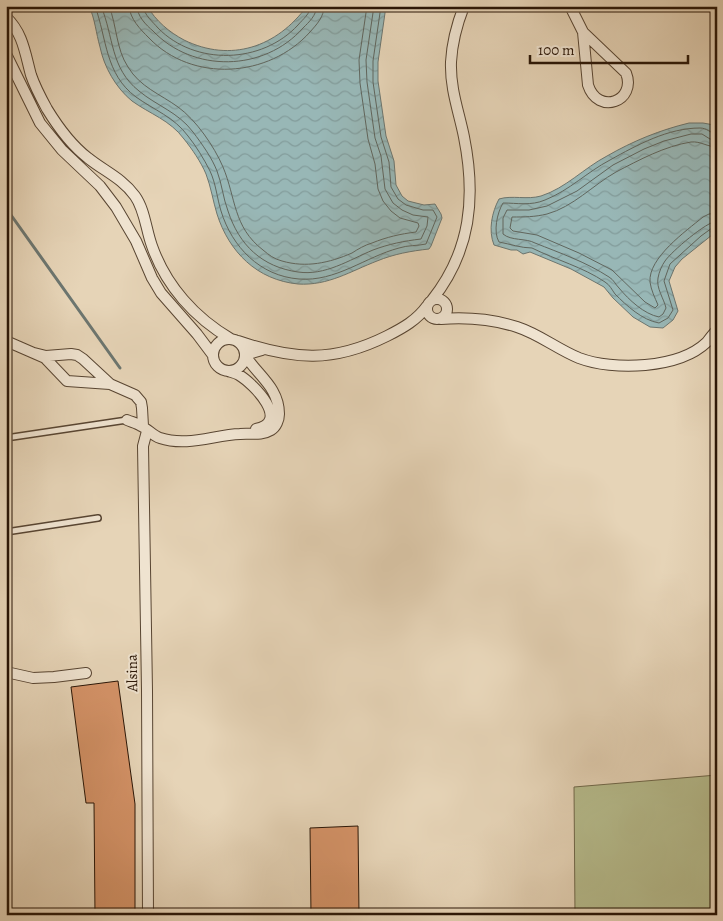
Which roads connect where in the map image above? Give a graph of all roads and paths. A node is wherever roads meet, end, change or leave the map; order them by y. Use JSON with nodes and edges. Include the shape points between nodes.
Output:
{"nodes":[{"id":1,"x":464,"y":6,"type":"edge"},
{"id":2,"x":570,"y":6,"type":"edge"},
{"id":3,"x":6,"y":17,"type":"edge"},
{"id":4,"x":584,"y":32,"type":"junction"},
{"id":5,"x":26,"y":50,"type":"junction"},
{"id":6,"x":8,"y":56,"type":"edge"},
{"id":7,"x":112,"y":173,"type":"junction"},
{"id":8,"x":100,"y":186,"type":"junction"},
{"id":9,"x":144,"y":218,"type":"junction"},
{"id":10,"x":126,"y":223,"type":"junction"},
{"id":11,"x":445,"y":282,"type":"junction"},
{"id":12,"x":445,"y":302,"type":"junction"},
{"id":13,"x":429,"y":303,"type":"junction"},
{"id":14,"x":436,"y":318,"type":"junction"},
{"id":15,"x":462,"y":318,"type":"junction"},
{"id":16,"x":415,"y":320,"type":"junction"},
{"id":17,"x":717,"y":330,"type":"edge"},
{"id":18,"x":235,"y":340,"type":"junction"},
{"id":19,"x":6,"y":341,"type":"edge"},
{"id":20,"x":262,"y":350,"type":"junction"},
{"id":21,"x":34,"y":353,"type":"junction"},
{"id":22,"x":212,"y":354,"type":"junction"},
{"id":23,"x":245,"y":356,"type":"junction"},
{"id":24,"x":228,"y":371,"type":"junction"},
{"id":25,"x":110,"y":384,"type":"junction"},
{"id":26,"x":127,"y":420,"type":"joint"},
{"id":27,"x":145,"y":429,"type":"junction"},
{"id":28,"x":241,"y":434,"type":"junction"},
{"id":29,"x":6,"y":438,"type":"edge"},
{"id":30,"x":98,"y":518,"type":"dead end"},
{"id":31,"x":6,"y":532,"type":"edge"},
{"id":32,"x":6,"y":672,"type":"edge"},
{"id":33,"x":86,"y":673,"type":"dead end"},
{"id":34,"x":148,"y":915,"type":"edge"}],
"edges":[{"from":1,"to":11,"type":"street","via":[[453,42],[451,79],[464,138],[471,199],[462,243]]},
{"from":2,"to":4,"type":"street"},
{"from":3,"to":5,"type":"street","via":[[22,38]]},
{"from":4,"to":4,"type":"street","via":[[591,93],[600,101],[613,102],[628,88],[626,73]]},
{"from":5,"to":6,"type":"street"},
{"from":5,"to":7,"type":"street","via":[[35,86],[58,126],[81,152]]},
{"from":6,"to":8,"type":"street","via":[[40,123],[62,150]]},
{"from":7,"to":8,"type":"street"},
{"from":7,"to":9,"type":"street","via":[[136,197]]},
{"from":8,"to":10,"type":"street"},
{"from":9,"to":10,"type":"street"},
{"from":9,"to":18,"type":"street","via":[[158,260],[172,286],[192,309]]},
{"from":10,"to":22,"type":"street","via":[[161,293]]},
{"from":11,"to":12,"type":"street"},
{"from":11,"to":13,"type":"street"},
{"from":12,"to":13,"type":"street","via":[[438,298]]},
{"from":12,"to":14,"type":"street","via":[[447,311]]},
{"from":12,"to":15,"type":"street"},
{"from":13,"to":14,"type":"street","via":[[427,313]]},
{"from":13,"to":16,"type":"street"},
{"from":14,"to":15,"type":"street"},
{"from":14,"to":16,"type":"street"},
{"from":15,"to":17,"type":"street","via":[[482,319],[517,328],[581,359],[624,366],[657,363],[687,354],[707,342]]},
{"from":16,"to":20,"type":"street","via":[[373,343],[340,353],[309,356]]},
{"from":18,"to":20,"type":"street"},
{"from":18,"to":22,"type":"street","via":[[218,342]]},
{"from":18,"to":23,"type":"street"},
{"from":19,"to":21,"type":"street"},
{"from":20,"to":23,"type":"street"},
{"from":21,"to":25,"type":"street","via":[[77,356]]},
{"from":21,"to":25,"type":"street","via":[[45,358],[67,381]]},
{"from":22,"to":24,"type":"street","via":[[215,364]]},
{"from":23,"to":24,"type":"street","via":[[238,368]]},
{"from":23,"to":28,"type":"street","via":[[272,388],[279,414],[272,430],[253,435]]},
{"from":24,"to":28,"type":"street","via":[[239,374],[270,409],[270,420],[265,426]]},
{"from":25,"to":27,"type":"street","name":"Alsina","via":[[136,396],[141,402]]},
{"from":26,"to":27,"type":"street"},
{"from":26,"to":29,"type":"lane"},
{"from":27,"to":28,"type":"street","via":[[160,438],[189,441]]},
{"from":27,"to":34,"type":"street","name":"Alsina"},
{"from":30,"to":31,"type":"lane"},
{"from":32,"to":33,"type":"street","via":[[33,678]]}]}
